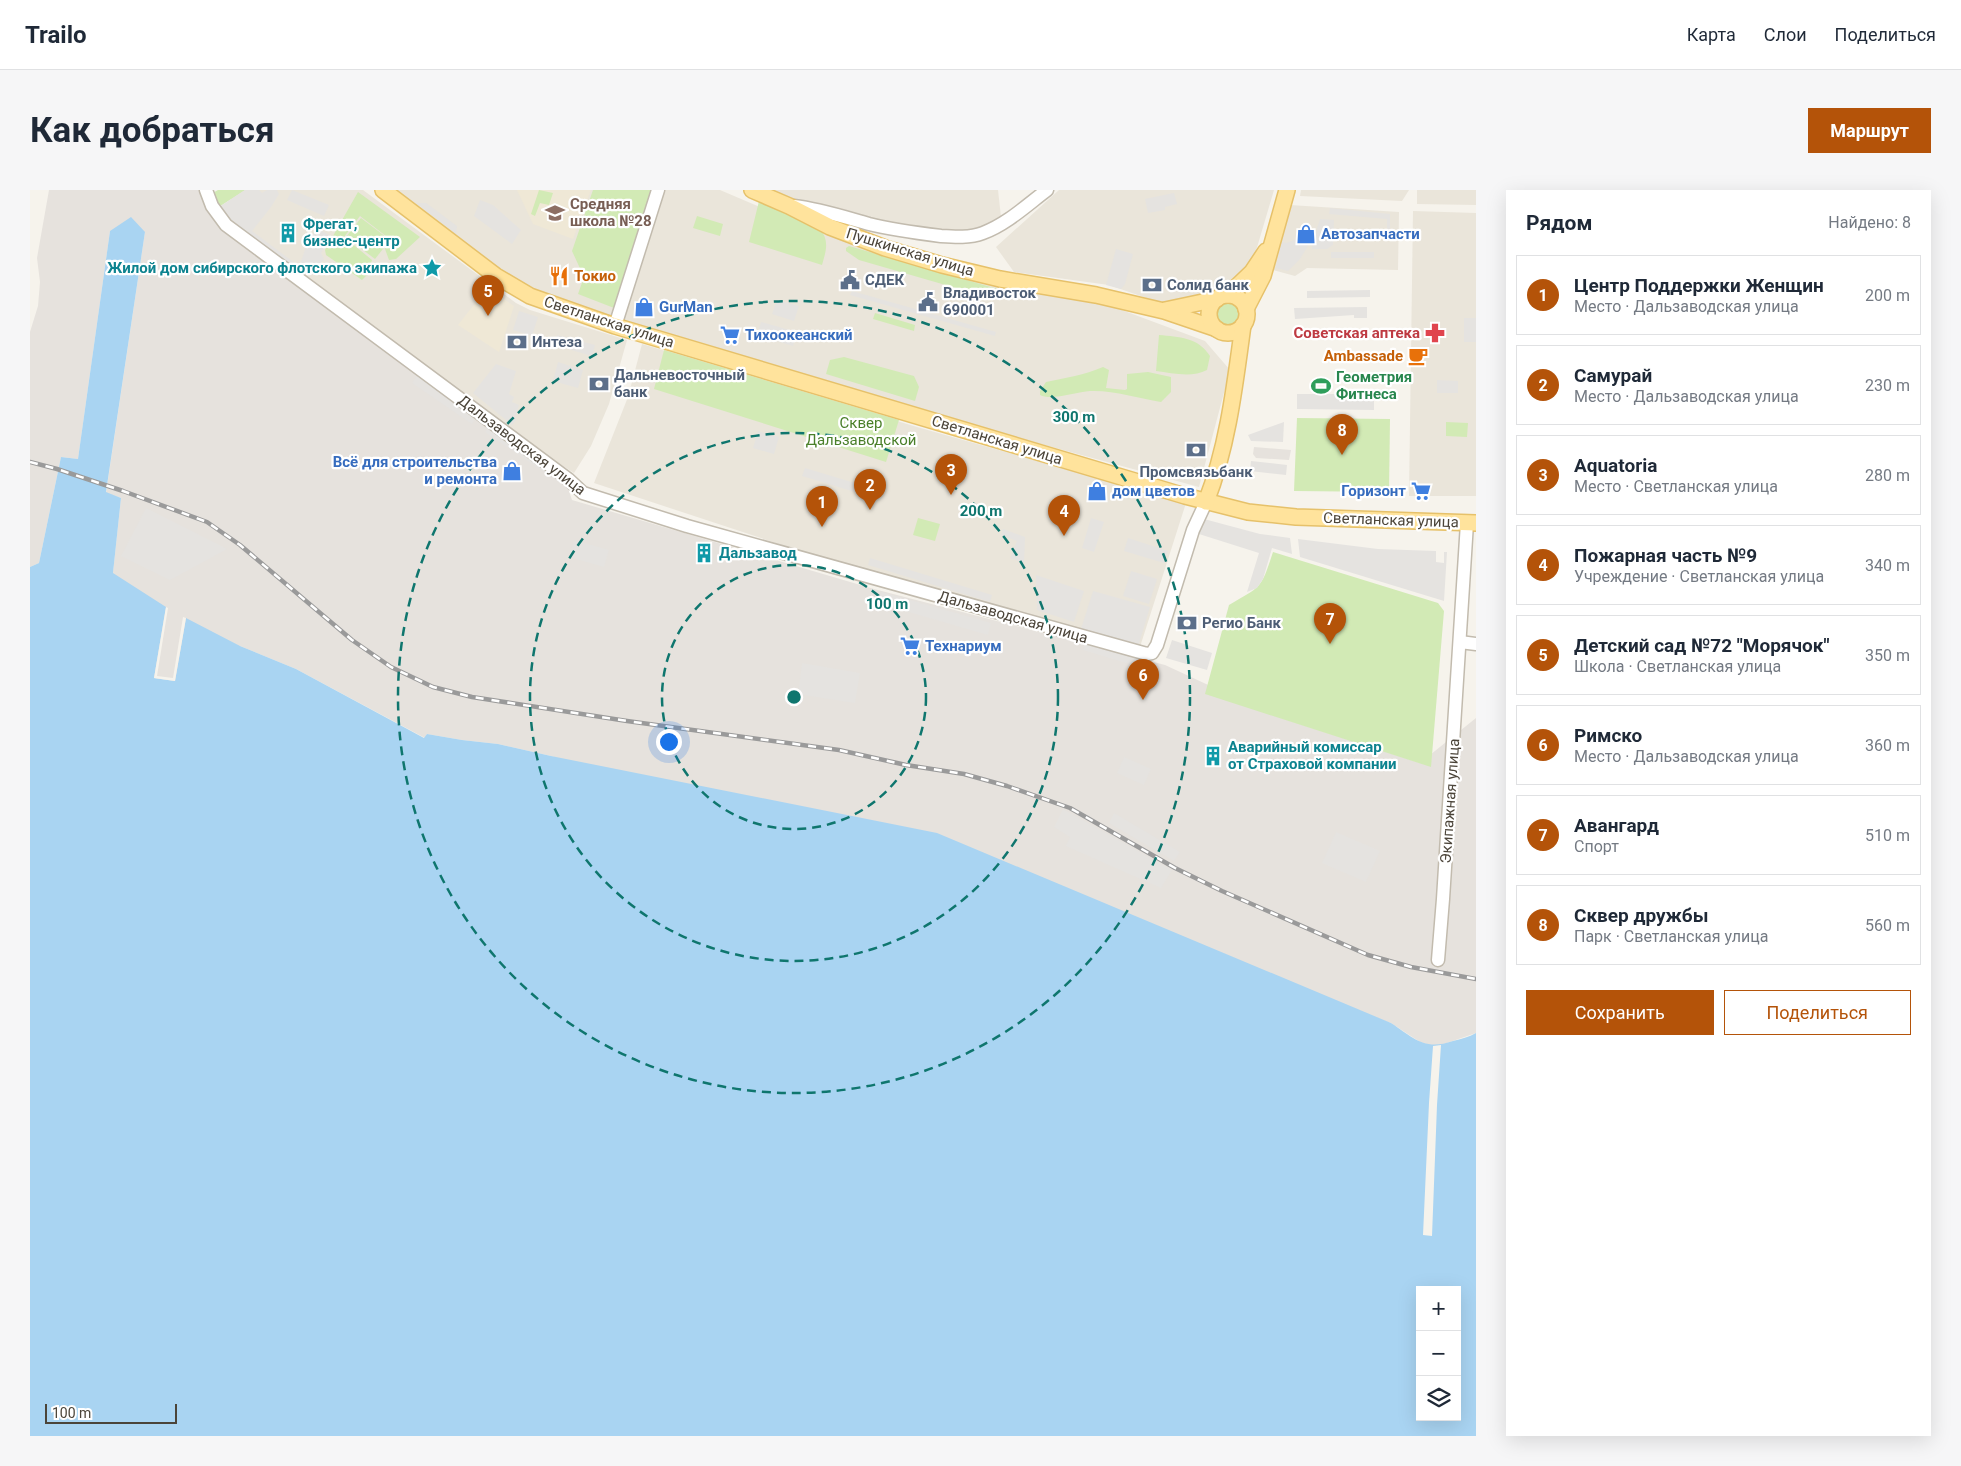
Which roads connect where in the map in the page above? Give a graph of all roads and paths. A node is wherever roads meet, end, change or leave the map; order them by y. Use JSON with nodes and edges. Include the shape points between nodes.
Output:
{"nodes":[{"id":1,"x":206,"y":190,"type":"edge"},
{"id":2,"x":383,"y":190,"type":"edge"},
{"id":3,"x":658,"y":190,"type":"edge"},
{"id":4,"x":752,"y":190,"type":"edge"},
{"id":5,"x":1047,"y":190,"type":"edge"},
{"id":6,"x":1287,"y":190,"type":"edge"},
{"id":7,"x":789,"y":206,"type":"junction"},
{"id":8,"x":1272,"y":242,"type":"junction"},
{"id":9,"x":1222,"y":297,"type":"junction"},
{"id":10,"x":1246,"y":309,"type":"junction"},
{"id":11,"x":1164,"y":311,"type":"junction"},
{"id":12,"x":615,"y":326,"type":"junction"},
{"id":13,"x":1243,"y":326,"type":"junction"},
{"id":14,"x":1219,"y":330,"type":"junction"},
{"id":15,"x":1236,"y":375,"type":"junction"},
{"id":16,"x":1206,"y":502,"type":"junction"},
{"id":17,"x":1472,"y":523,"type":"edge"},
{"id":18,"x":1460,"y":642,"type":"junction"},
{"id":19,"x":1476,"y":644,"type":"edge"},
{"id":20,"x":1438,"y":960,"type":"dead end"}],
"edges":[{"from":1,"to":16,"type":"street","name":"Дальзаводская улица","via":[[212,206],[226,226],[583,493],[687,526],[1141,653],[1152,653],[1158,645]]},
{"from":2,"to":12,"type":"main road","name":"Светланская улица","via":[[496,276],[530,296]]},
{"from":3,"to":12,"type":"street"},
{"from":4,"to":7,"type":"main road","name":"Пушкинская улица"},
{"from":5,"to":7,"type":"street","via":[[996,227],[982,234],[960,237],[908,232],[817,209]]},
{"from":6,"to":8,"type":"main road"},
{"from":7,"to":11,"type":"main road","name":"Пушкинская улица","via":[[885,248],[942,265]]},
{"from":8,"to":9,"type":"main road","via":[[1252,272]]},
{"from":8,"to":10,"type":"main road","via":[[1263,276]]},
{"from":9,"to":10,"type":"main road","via":[[1236,297]]},
{"from":9,"to":11,"type":"main road","name":"Пушкинская улица"},
{"from":9,"to":14,"type":"main road","via":[[1211,306],[1209,314],[1211,322]]},
{"from":10,"to":13,"type":"main road"},
{"from":11,"to":14,"type":"main road","name":"Пушкинская улица"},
{"from":12,"to":16,"type":"main road","name":"Светланская улица"},
{"from":13,"to":14,"type":"main road","via":[[1233,332]]},
{"from":13,"to":15,"type":"main road"},
{"from":14,"to":15,"type":"main road","via":[[1232,355]]},
{"from":15,"to":16,"type":"main road","via":[[1216,477]]},
{"from":16,"to":17,"type":"main road","name":"Светланская улица","via":[[1248,512],[1296,517]]},
{"from":17,"to":18,"type":"street","name":"Экипажная улица"},
{"from":18,"to":19,"type":"street"},
{"from":18,"to":20,"type":"street","name":"Экипажная улица"}]}
